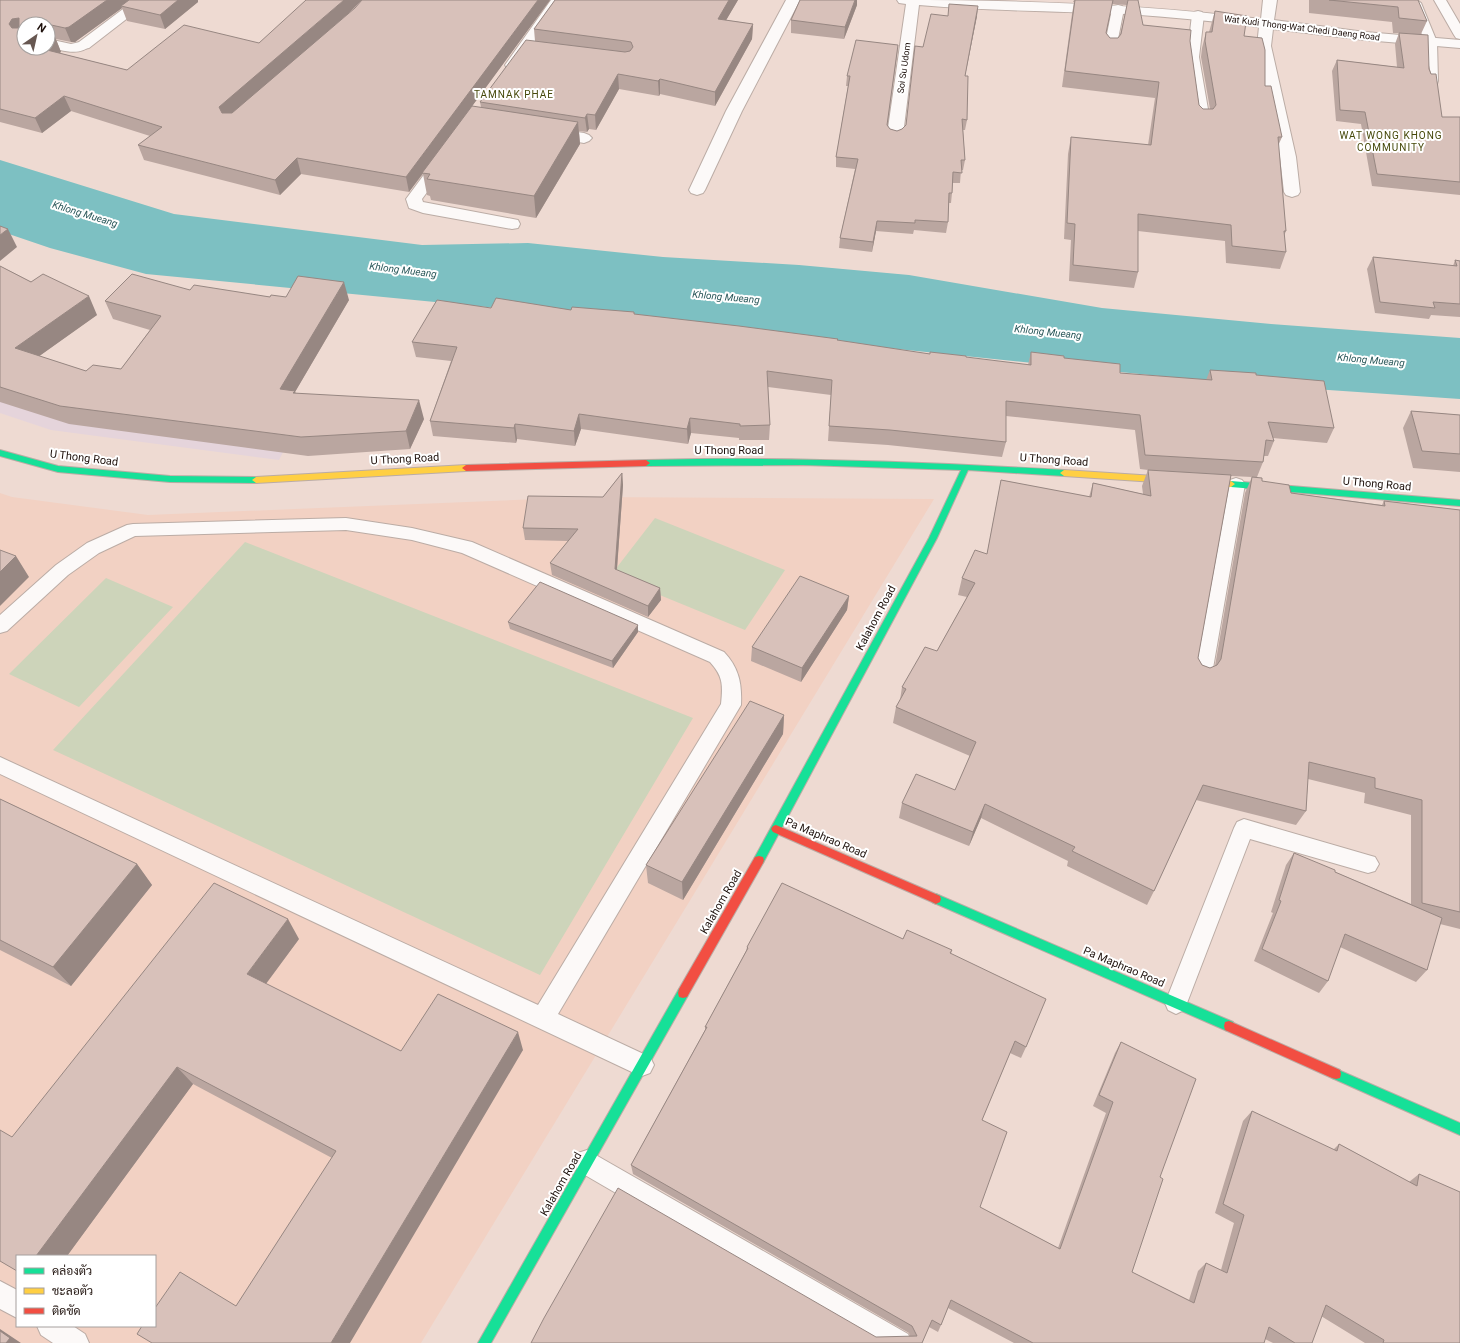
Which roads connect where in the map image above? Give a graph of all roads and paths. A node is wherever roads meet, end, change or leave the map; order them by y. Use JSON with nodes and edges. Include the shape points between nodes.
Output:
{"nodes":[{"id":1,"x":144,"y":0,"type":"edge"},
{"id":2,"x":558,"y":0,"type":"edge"},
{"id":3,"x":793,"y":0,"type":"edge"},
{"id":4,"x":908,"y":0,"type":"edge"},
{"id":5,"x":1270,"y":0,"type":"edge"},
{"id":6,"x":1440,"y":0,"type":"edge"},
{"id":7,"x":1415,"y":3,"type":"edge"},
{"id":8,"x":1118,"y":10,"type":"junction"},
{"id":9,"x":1198,"y":15,"type":"junction"},
{"id":10,"x":1267,"y":23,"type":"junction"},
{"id":11,"x":1460,"y":35,"type":"edge"},
{"id":12,"x":1431,"y":42,"type":"junction"},
{"id":13,"x":1460,"y":44,"type":"edge"},
{"id":14,"x":56,"y":45,"type":"edge"},
{"id":15,"x":84,"y":45,"type":"joint"},
{"id":16,"x":524,"y":48,"type":"junction"},
{"id":17,"x":1110,"y":48,"type":"edge"},
{"id":18,"x":540,"y":50,"type":"edge"},
{"id":19,"x":502,"y":79,"type":"edge"},
{"id":20,"x":1432,"y":81,"type":"edge"},
{"id":21,"x":1203,"y":121,"type":"edge"},
{"id":22,"x":531,"y":130,"type":"edge"},
{"id":23,"x":895,"y":135,"type":"edge"},
{"id":24,"x":584,"y":138,"type":"dead end"},
{"id":25,"x":454,"y":145,"type":"edge"},
{"id":26,"x":697,"y":190,"type":"dead end"},
{"id":27,"x":1292,"y":192,"type":"dead end"},
{"id":28,"x":512,"y":224,"type":"dead end"},
{"id":29,"x":0,"y":453,"type":"edge"},
{"id":30,"x":966,"y":467,"type":"junction"},
{"id":31,"x":1236,"y":484,"type":"junction"},
{"id":32,"x":1460,"y":503,"type":"edge"},
{"id":33,"x":0,"y":626,"type":"edge"},
{"id":34,"x":1202,"y":674,"type":"edge"},
{"id":35,"x":0,"y":765,"type":"edge"},
{"id":36,"x":776,"y":829,"type":"junction"},
{"id":37,"x":1368,"y":864,"type":"dead end"},
{"id":38,"x":1176,"y":1003,"type":"junction"},
{"id":39,"x":543,"y":1018,"type":"junction"},
{"id":40,"x":642,"y":1065,"type":"junction"},
{"id":41,"x":1460,"y":1129,"type":"edge"},
{"id":42,"x":587,"y":1162,"type":"junction"},
{"id":43,"x":0,"y":1294,"type":"edge"},
{"id":44,"x":16,"y":1304,"type":"edge"},
{"id":45,"x":52,"y":1327,"type":"edge"},
{"id":46,"x":76,"y":1343,"type":"edge"},
{"id":47,"x":484,"y":1343,"type":"edge"},
{"id":48,"x":899,"y":1343,"type":"edge"}],
"edges":[{"from":1,"to":15,"type":"street"},
{"from":2,"to":16,"type":"street"},
{"from":3,"to":26,"type":"street","via":[[734,111]]},
{"from":4,"to":8,"type":"street","name":"Wat Kudi Thong-Wat Chedi Daeng Road","via":[[969,5]]},
{"from":4,"to":23,"type":"street","name":"Soi Su Udom"},
{"from":5,"to":10,"type":"street"},
{"from":6,"to":11,"type":"lane"},
{"from":7,"to":12,"type":"lane"},
{"from":8,"to":9,"type":"street","name":"Wat Kudi Thong-Wat Chedi Daeng Road"},
{"from":8,"to":17,"type":"lane"},
{"from":9,"to":10,"type":"street","name":"Wat Kudi Thong-Wat Chedi Daeng Road"},
{"from":9,"to":21,"type":"lane","via":[[1193,57]]},
{"from":10,"to":12,"type":"street","name":"Wat Kudi Thong-Wat Chedi Daeng Road"},
{"from":10,"to":27,"type":"street","via":[[1264,46],[1288,157]]},
{"from":12,"to":13,"type":"street","name":"Wat Kudi Thong-Wat Chedi Daeng Road"},
{"from":12,"to":20,"type":"lane"},
{"from":14,"to":15,"type":"lane","via":[[71,48]]},
{"from":16,"to":18,"type":"street"},
{"from":16,"to":19,"type":"street"},
{"from":22,"to":24,"type":"street"},
{"from":25,"to":28,"type":"street","via":[[414,200],[415,205]]},
{"from":29,"to":30,"type":"main road","name":"U Thong Road","via":[[58,469],[170,479],[255,480],[439,468],[704,461]]},
{"from":30,"to":31,"type":"main road","name":"U Thong Road"},
{"from":30,"to":36,"type":"main road","name":"Kalahom Road","via":[[933,538]]},
{"from":31,"to":32,"type":"main road","name":"U Thong Road"},
{"from":31,"to":34,"type":"lane"},
{"from":33,"to":39,"type":"lane","via":[[62,570],[93,548],[133,530],[346,524],[412,534],[466,547],[717,657],[727,667],[732,683],[731,705]]},
{"from":35,"to":39,"type":"lane"},
{"from":36,"to":38,"type":"main road","name":"Pa Maphrao Road"},
{"from":36,"to":40,"type":"main road","name":"Kalahom Road"},
{"from":37,"to":38,"type":"lane","via":[[1244,828]]},
{"from":38,"to":41,"type":"main road","name":"Pa Maphrao Road"},
{"from":39,"to":40,"type":"lane"},
{"from":40,"to":42,"type":"main road","name":"Kalahom Road"},
{"from":42,"to":47,"type":"main road","name":"Kalahom Road"},
{"from":42,"to":48,"type":"lane"},
{"from":43,"to":44,"type":"lane"},
{"from":45,"to":46,"type":"lane"}]}
